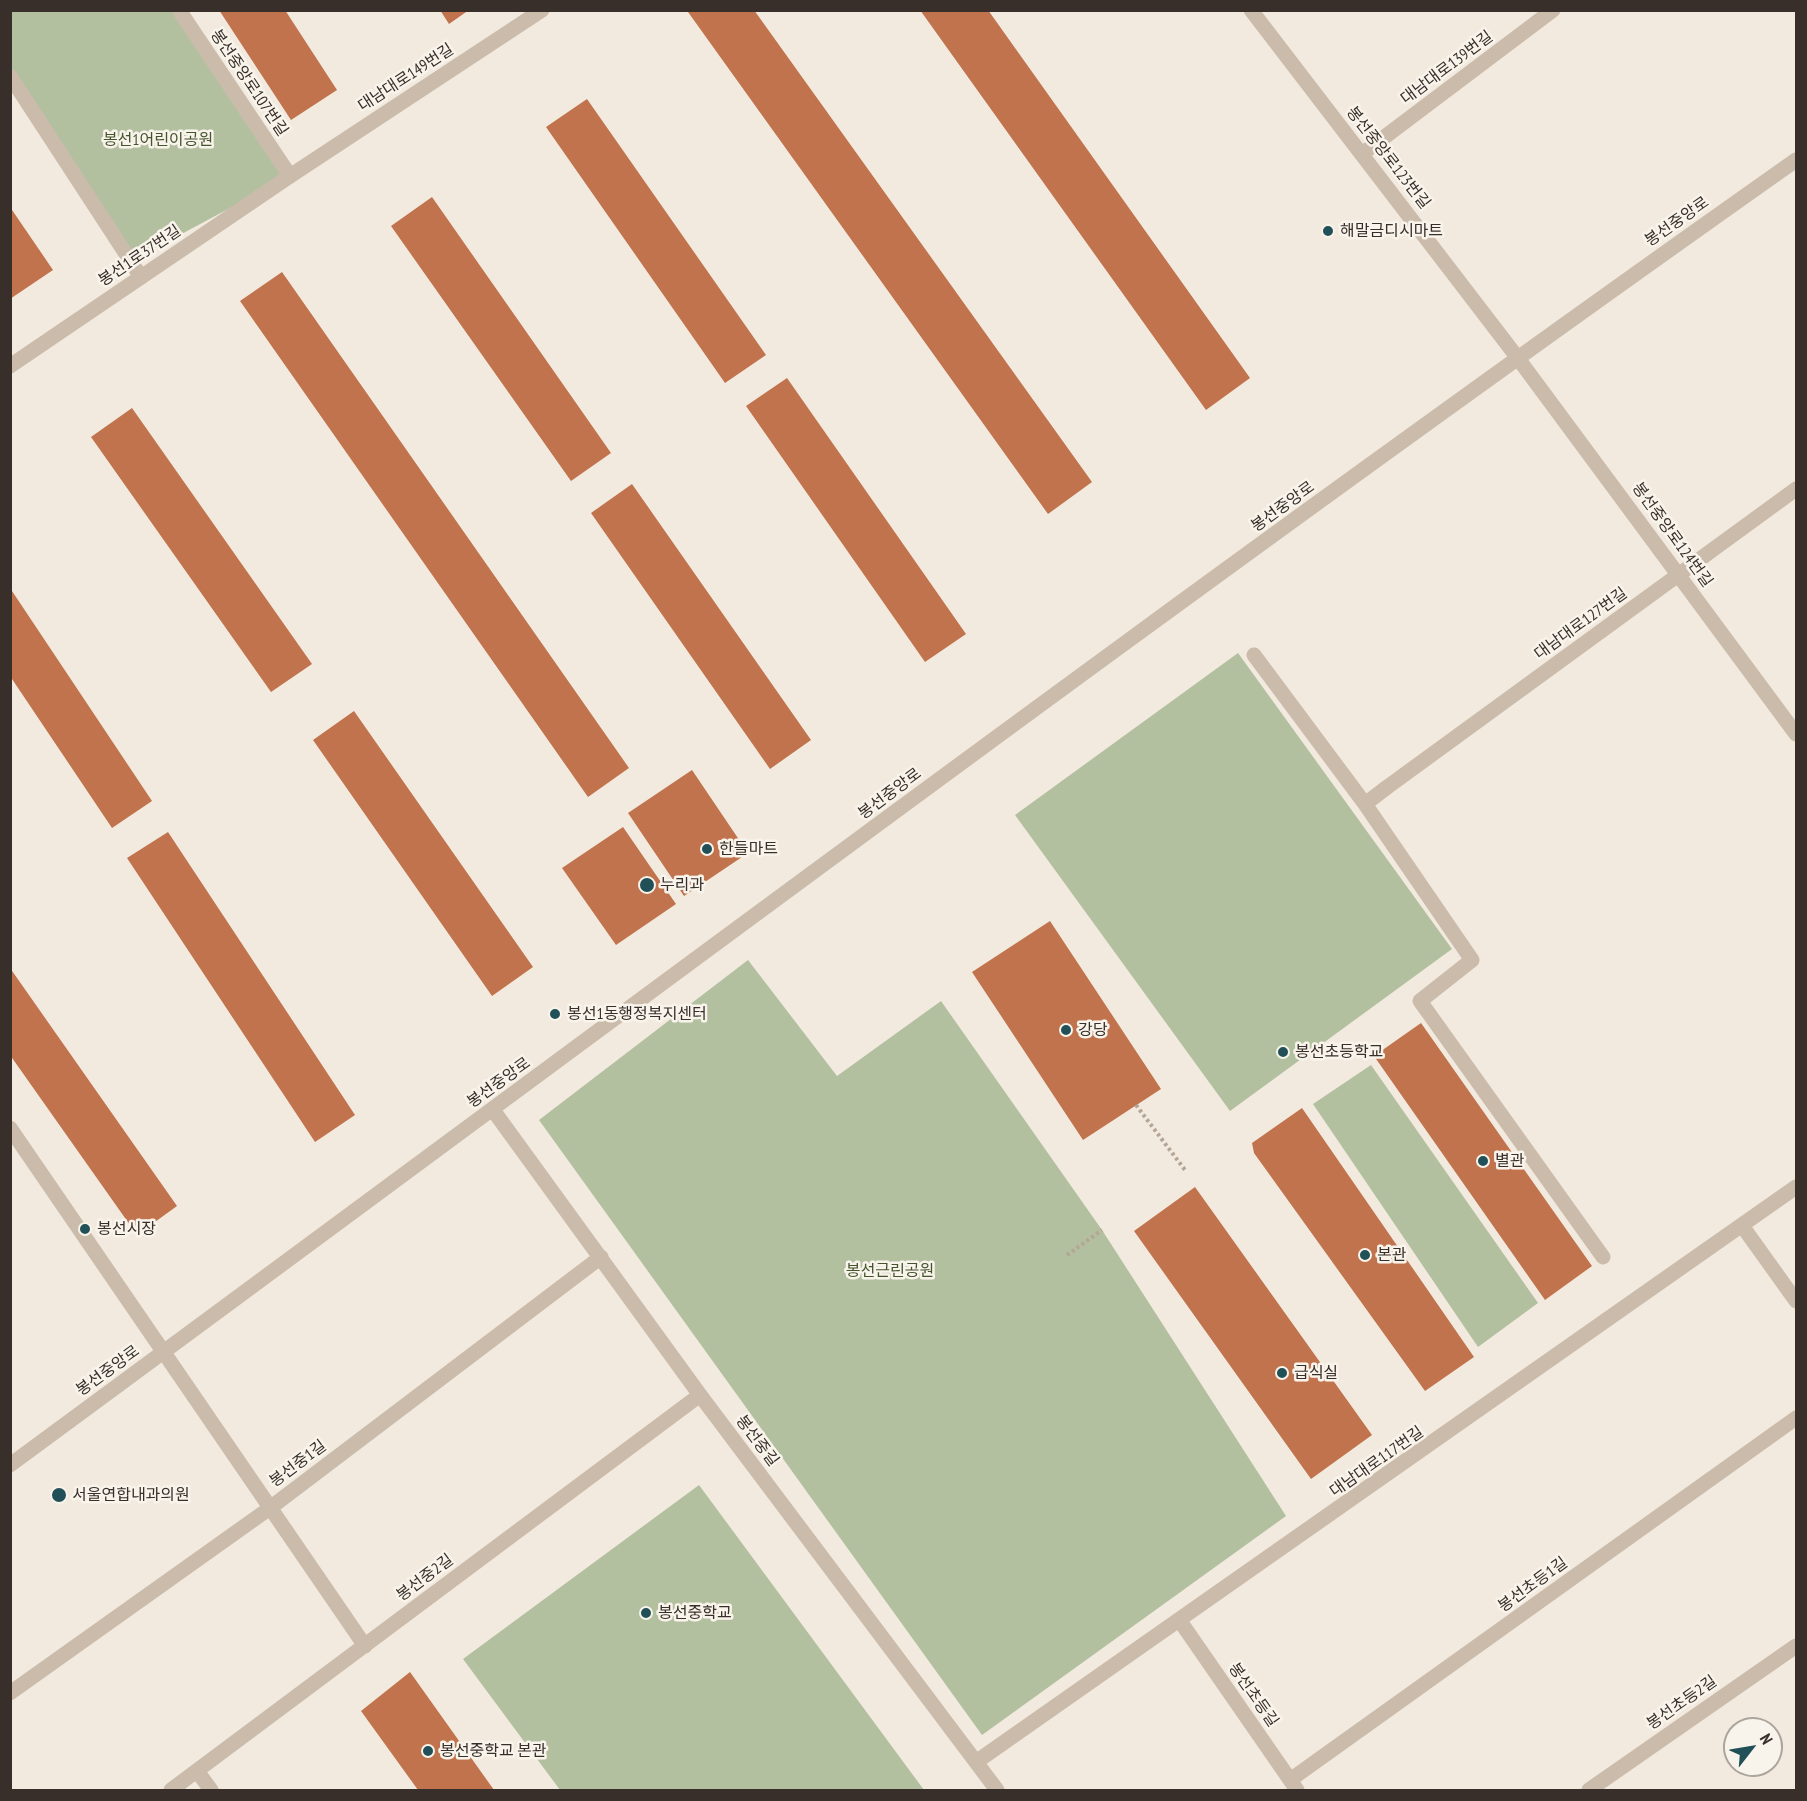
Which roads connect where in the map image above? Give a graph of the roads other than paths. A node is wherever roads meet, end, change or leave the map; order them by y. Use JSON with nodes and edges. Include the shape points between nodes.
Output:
{"nodes":[{"id":1,"x":179,"y":10,"type":"edge"},
{"id":2,"x":542,"y":10,"type":"edge"},
{"id":3,"x":1251,"y":10,"type":"edge"},
{"id":4,"x":1553,"y":10,"type":"edge"},
{"id":5,"x":10,"y":76,"type":"edge"},
{"id":6,"x":1362,"y":154,"type":"junction"},
{"id":7,"x":1797,"y":160,"type":"edge"},
{"id":8,"x":290,"y":176,"type":"junction"},
{"id":9,"x":141,"y":277,"type":"junction"},
{"id":10,"x":1518,"y":357,"type":"junction"},
{"id":11,"x":10,"y":366,"type":"edge"},
{"id":12,"x":1797,"y":489,"type":"edge"},
{"id":13,"x":1679,"y":575,"type":"junction"},
{"id":14,"x":1254,"y":655,"type":"dead end"},
{"id":15,"x":1797,"y":734,"type":"edge"},
{"id":16,"x":1365,"y":804,"type":"junction"},
{"id":17,"x":493,"y":1110,"type":"junction"},
{"id":18,"x":10,"y":1128,"type":"edge"},
{"id":19,"x":1797,"y":1187,"type":"edge"},
{"id":20,"x":1743,"y":1227,"type":"junction"},
{"id":21,"x":601,"y":1257,"type":"junction"},
{"id":22,"x":1603,"y":1257,"type":"dead end"},
{"id":23,"x":1797,"y":1301,"type":"edge"},
{"id":24,"x":164,"y":1352,"type":"junction"},
{"id":25,"x":700,"y":1395,"type":"junction"},
{"id":26,"x":1797,"y":1418,"type":"edge"},
{"id":27,"x":10,"y":1465,"type":"edge"},
{"id":28,"x":270,"y":1508,"type":"junction"},
{"id":29,"x":1180,"y":1621,"type":"junction"},
{"id":30,"x":365,"y":1646,"type":"junction"},
{"id":31,"x":1797,"y":1646,"type":"edge"},
{"id":32,"x":10,"y":1693,"type":"edge"},
{"id":33,"x":976,"y":1762,"type":"junction"},
{"id":34,"x":197,"y":1771,"type":"junction"},
{"id":35,"x":1293,"y":1785,"type":"edge"},
{"id":36,"x":171,"y":1791,"type":"edge"},
{"id":37,"x":211,"y":1791,"type":"edge"},
{"id":38,"x":997,"y":1791,"type":"edge"},
{"id":39,"x":1589,"y":1791,"type":"edge"}],
"edges":[{"from":1,"to":8,"type":"street","name":"봉선중앙로107번길"},
{"from":2,"to":8,"type":"street","name":"대남대로149번길"},
{"from":3,"to":6,"type":"street","name":"봉선중앙로123번길"},
{"from":4,"to":6,"type":"street","name":"대남대로139번길"},
{"from":5,"to":9,"type":"street"},
{"from":6,"to":10,"type":"street","name":"봉선중앙로123번길"},
{"from":7,"to":10,"type":"street","name":"봉선중앙로"},
{"from":8,"to":9,"type":"street","name":"봉선1로37번길"},
{"from":9,"to":11,"type":"street","name":"봉선1로37번길"},
{"from":10,"to":13,"type":"street","name":"봉선중앙로124번길"},
{"from":10,"to":17,"type":"street","name":"봉선중앙로"},
{"from":12,"to":13,"type":"street","name":"대남대로127번길"},
{"from":13,"to":15,"type":"street","name":"봉선중앙로124번길"},
{"from":13,"to":16,"type":"street","name":"대남대로127번길"},
{"from":14,"to":16,"type":"street"},
{"from":16,"to":22,"type":"street","via":[[1472,960],[1420,1001]]},
{"from":17,"to":21,"type":"street","name":"봉선중길"},
{"from":17,"to":24,"type":"street","name":"봉선중앙로"},
{"from":18,"to":24,"type":"street"},
{"from":19,"to":20,"type":"street","name":"대남대로117번길"},
{"from":20,"to":23,"type":"street"},
{"from":20,"to":29,"type":"street","name":"대남대로117번길"},
{"from":21,"to":25,"type":"street","name":"봉선중길"},
{"from":21,"to":28,"type":"street","name":"봉선중1길"},
{"from":24,"to":27,"type":"street","name":"봉선중앙로"},
{"from":24,"to":28,"type":"street"},
{"from":25,"to":30,"type":"street","name":"봉선중2길"},
{"from":25,"to":33,"type":"street","name":"봉선중길"},
{"from":26,"to":35,"type":"street","name":"봉선초등1길"},
{"from":28,"to":30,"type":"street"},
{"from":28,"to":32,"type":"street","name":"봉선중1길"},
{"from":29,"to":33,"type":"street","name":"대남대로117번길"},
{"from":29,"to":35,"type":"street","name":"봉선초등길"},
{"from":30,"to":34,"type":"street","name":"봉선중2길"},
{"from":31,"to":39,"type":"street","name":"봉선초등2길"},
{"from":33,"to":38,"type":"street","name":"봉선중길"},
{"from":34,"to":36,"type":"street","name":"봉선중2길"},
{"from":34,"to":37,"type":"street"}]}
